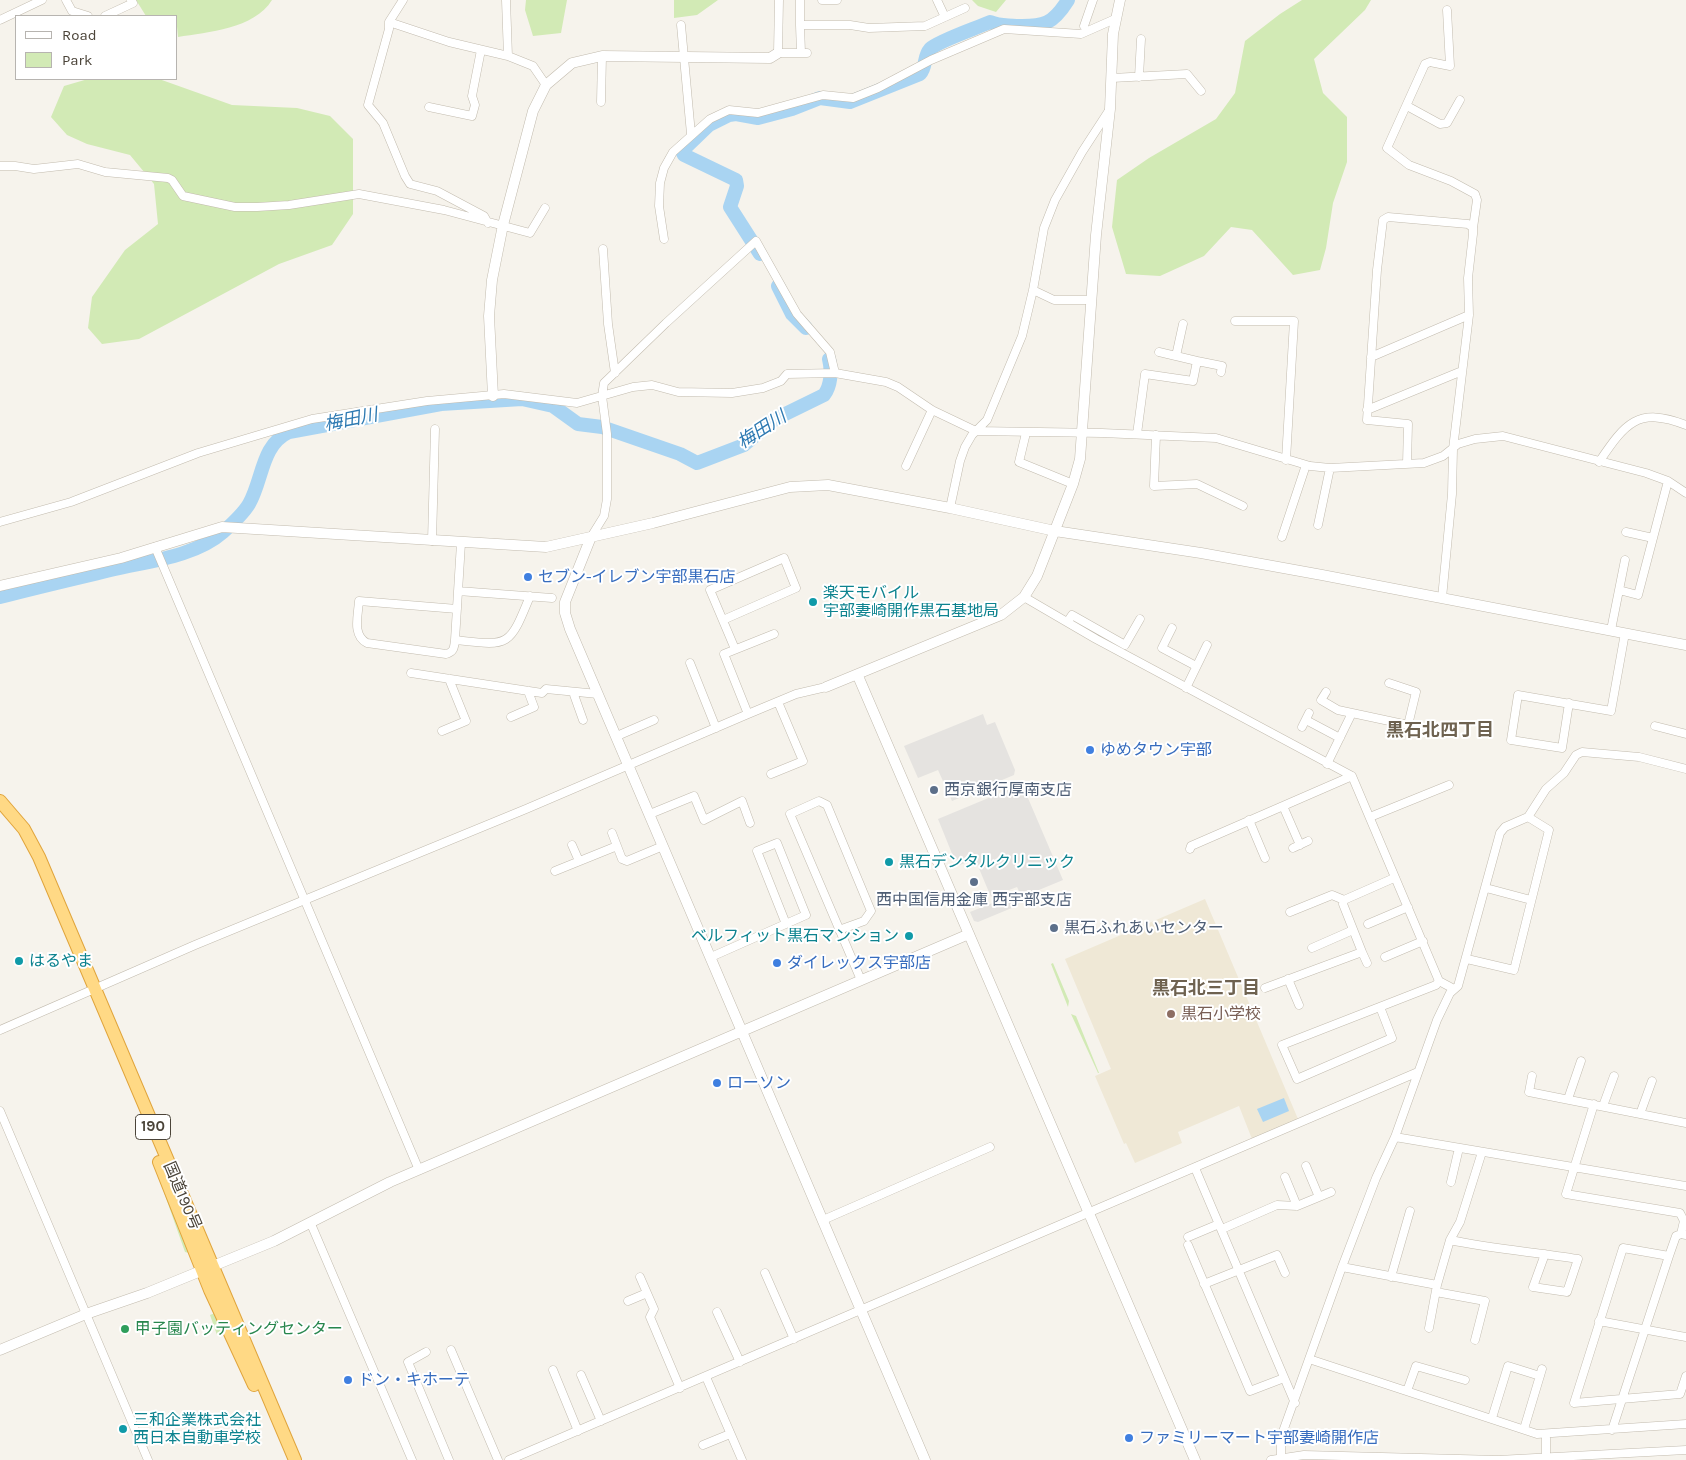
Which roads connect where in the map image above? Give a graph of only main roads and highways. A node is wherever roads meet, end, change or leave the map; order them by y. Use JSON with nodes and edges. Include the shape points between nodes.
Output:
{"nodes":[{"id":1,"x":0,"y":801,"type":"edge"},
{"id":2,"x":0,"y":812,"type":"edge"},
{"id":3,"x":92,"y":990,"type":"junction"},
{"id":4,"x":207,"y":1269,"type":"junction"},
{"id":5,"x":288,"y":1460,"type":"edge"},
{"id":6,"x":295,"y":1460,"type":"edge"}],
"edges":[{"from":1,"to":3,"type":"highway","name":"国道190号","number":"190","via":[[32,841]]},
{"from":2,"to":3,"type":"highway","name":"国道190号","number":"190","via":[[30,856]]},
{"from":3,"to":4,"type":"highway","name":"国道190号","number":"190"},
{"from":4,"to":5,"type":"highway","name":"国道190号","number":"190"},
{"from":4,"to":6,"type":"highway","name":"国道190号","number":"190"}]}
